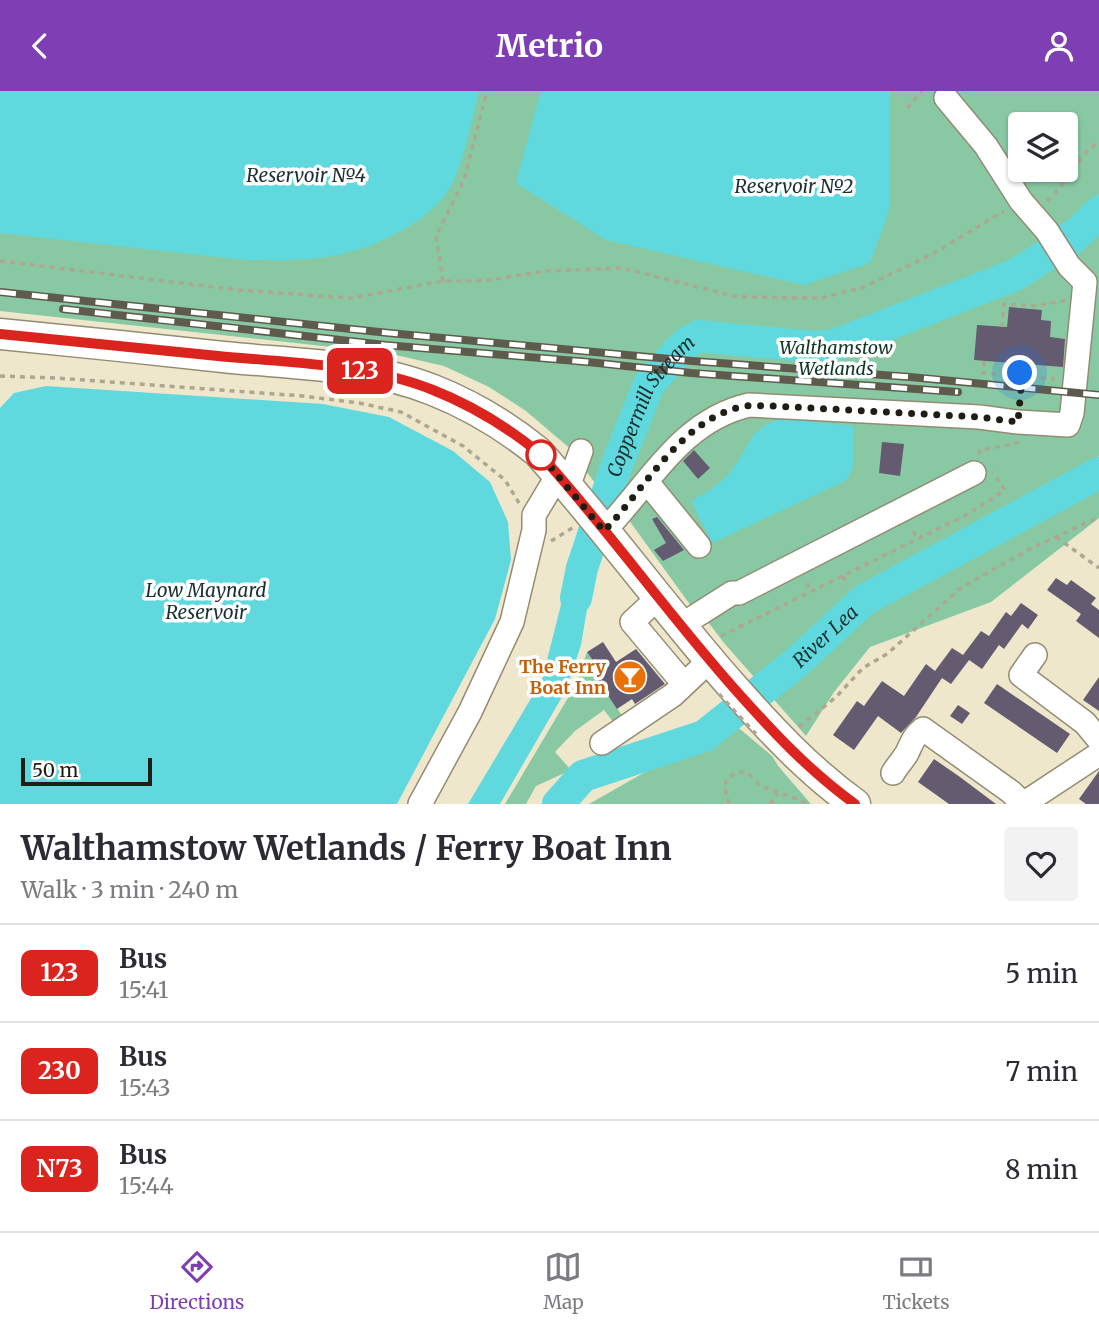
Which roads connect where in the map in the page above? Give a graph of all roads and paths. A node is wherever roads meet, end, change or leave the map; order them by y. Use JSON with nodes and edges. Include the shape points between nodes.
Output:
{"nodes":[{"id":1,"x":487,"y":91,"type":"edge"},
{"id":2,"x":922,"y":91,"type":"edge"},
{"id":3,"x":946,"y":98,"type":"dead end"},
{"id":4,"x":907,"y":108,"type":"dead end"},
{"id":5,"x":1099,"y":141,"type":"edge"},
{"id":6,"x":1026,"y":207,"type":"junction"},
{"id":7,"x":0,"y":261,"type":"edge"},
{"id":8,"x":443,"y":281,"type":"junction"},
{"id":9,"x":1092,"y":286,"type":"edge"},
{"id":10,"x":1002,"y":327,"type":"dead end"},
{"id":11,"x":0,"y":334,"type":"edge"},
{"id":12,"x":984,"y":361,"type":"dead end"},
{"id":13,"x":1021,"y":364,"type":"dead end"},
{"id":14,"x":1021,"y":374,"type":"junction"},
{"id":15,"x":0,"y":376,"type":"edge"},
{"id":16,"x":1075,"y":381,"type":"junction"},
{"id":17,"x":1018,"y":422,"type":"junction"},
{"id":18,"x":582,"y":451,"type":"dead end"},
{"id":19,"x":974,"y":473,"type":"dead end"},
{"id":20,"x":647,"y":482,"type":"junction"},
{"id":21,"x":570,"y":490,"type":"junction"},
{"id":22,"x":1005,"y":491,"type":"dead end"},
{"id":23,"x":1099,"y":517,"type":"edge"},
{"id":24,"x":534,"y":530,"type":"junction"},
{"id":25,"x":614,"y":531,"type":"junction"},
{"id":26,"x":913,"y":531,"type":"dead end"},
{"id":27,"x":1056,"y":537,"type":"junction"},
{"id":28,"x":918,"y":540,"type":"junction"},
{"id":29,"x":699,"y":546,"type":"dead end"},
{"id":30,"x":1099,"y":568,"type":"edge"},
{"id":31,"x":843,"y":576,"type":"junction"},
{"id":32,"x":807,"y":583,"type":"dead end"},
{"id":33,"x":847,"y":586,"type":"dead end"},
{"id":34,"x":811,"y":591,"type":"junction"},
{"id":35,"x":658,"y":598,"type":"junction"},
{"id":36,"x":680,"y":626,"type":"junction"},
{"id":37,"x":714,"y":649,"type":"junction"},
{"id":38,"x":1035,"y":655,"type":"dead end"},
{"id":39,"x":684,"y":684,"type":"junction"},
{"id":40,"x":725,"y":689,"type":"junction"},
{"id":41,"x":761,"y":729,"type":"junction"},
{"id":42,"x":795,"y":731,"type":"dead end"},
{"id":43,"x":1099,"y":740,"type":"edge"},
{"id":44,"x":602,"y":743,"type":"dead end"},
{"id":45,"x":1099,"y":754,"type":"edge"},
{"id":46,"x":893,"y":773,"type":"dead end"},
{"id":47,"x":778,"y":793,"type":"junction"},
{"id":48,"x":1027,"y":802,"type":"edge"},
{"id":49,"x":420,"y":804,"type":"edge"},
{"id":50,"x":729,"y":804,"type":"edge"},
{"id":51,"x":769,"y":804,"type":"edge"},
{"id":52,"x":806,"y":804,"type":"edge"},
{"id":53,"x":855,"y":804,"type":"edge"}],
"edges":[{"from":1,"to":8,"type":"path","via":[[464,180],[436,236]]},
{"from":2,"to":4,"type":"path"},
{"from":3,"to":6,"type":"street","via":[[986,146]]},
{"from":5,"to":6,"type":"path","via":[[1087,150],[1060,189]]},
{"from":6,"to":8,"type":"path","via":[[864,287],[821,298],[738,297],[621,268]]},
{"from":6,"to":9,"type":"street","via":[[1069,266]]},
{"from":7,"to":8,"type":"path","via":[[239,290],[351,298]]},
{"from":9,"to":10,"type":"path","via":[[1080,297],[1036,307],[1004,304]]},
{"from":9,"to":16,"type":"street","via":[[1081,312]]},
{"from":11,"to":21,"type":"main road","via":[[348,369],[408,382],[434,390],[517,436],[538,452]]},
{"from":12,"to":14,"type":"path","via":[[983,373]]},
{"from":13,"to":14,"type":"path"},
{"from":14,"to":16,"type":"path"},
{"from":14,"to":17,"type":"path"},
{"from":15,"to":24,"type":"path","via":[[303,396],[401,412],[458,442],[506,480]]},
{"from":16,"to":17,"type":"street","via":[[1068,425]]},
{"from":17,"to":20,"type":"street","via":[[748,405],[698,428]]},
{"from":18,"to":21,"type":"street"},
{"from":19,"to":36,"type":"street","via":[[720,599]]},
{"from":20,"to":25,"type":"street"},
{"from":20,"to":29,"type":"street"},
{"from":21,"to":24,"type":"street","via":[[534,515]]},
{"from":21,"to":25,"type":"main road"},
{"from":22,"to":28,"type":"path"},
{"from":23,"to":27,"type":"path"},
{"from":24,"to":49,"type":"street","via":[[512,622]]},
{"from":25,"to":35,"type":"main road"},
{"from":26,"to":28,"type":"path"},
{"from":27,"to":30,"type":"path"},
{"from":27,"to":42,"type":"path","via":[[962,587]]},
{"from":28,"to":31,"type":"path"},
{"from":31,"to":33,"type":"path"},
{"from":31,"to":34,"type":"path"},
{"from":32,"to":34,"type":"path"},
{"from":34,"to":37,"type":"path"},
{"from":35,"to":36,"type":"main road"},
{"from":35,"to":39,"type":"street","via":[[632,622]]},
{"from":36,"to":37,"type":"main road"},
{"from":37,"to":39,"type":"street"},
{"from":37,"to":40,"type":"main road"},
{"from":38,"to":43,"type":"street","via":[[1021,675],[1085,723]]},
{"from":39,"to":44,"type":"street"},
{"from":40,"to":41,"type":"main road"},
{"from":40,"to":41,"type":"path","bridge":true},
{"from":41,"to":53,"type":"main road"},
{"from":45,"to":48,"type":"street"},
{"from":46,"to":48,"type":"street","via":[[923,729]]},
{"from":47,"to":50,"type":"path","via":[[751,775],[735,773],[726,779]]},
{"from":47,"to":51,"type":"path"},
{"from":47,"to":52,"type":"path"}]}
